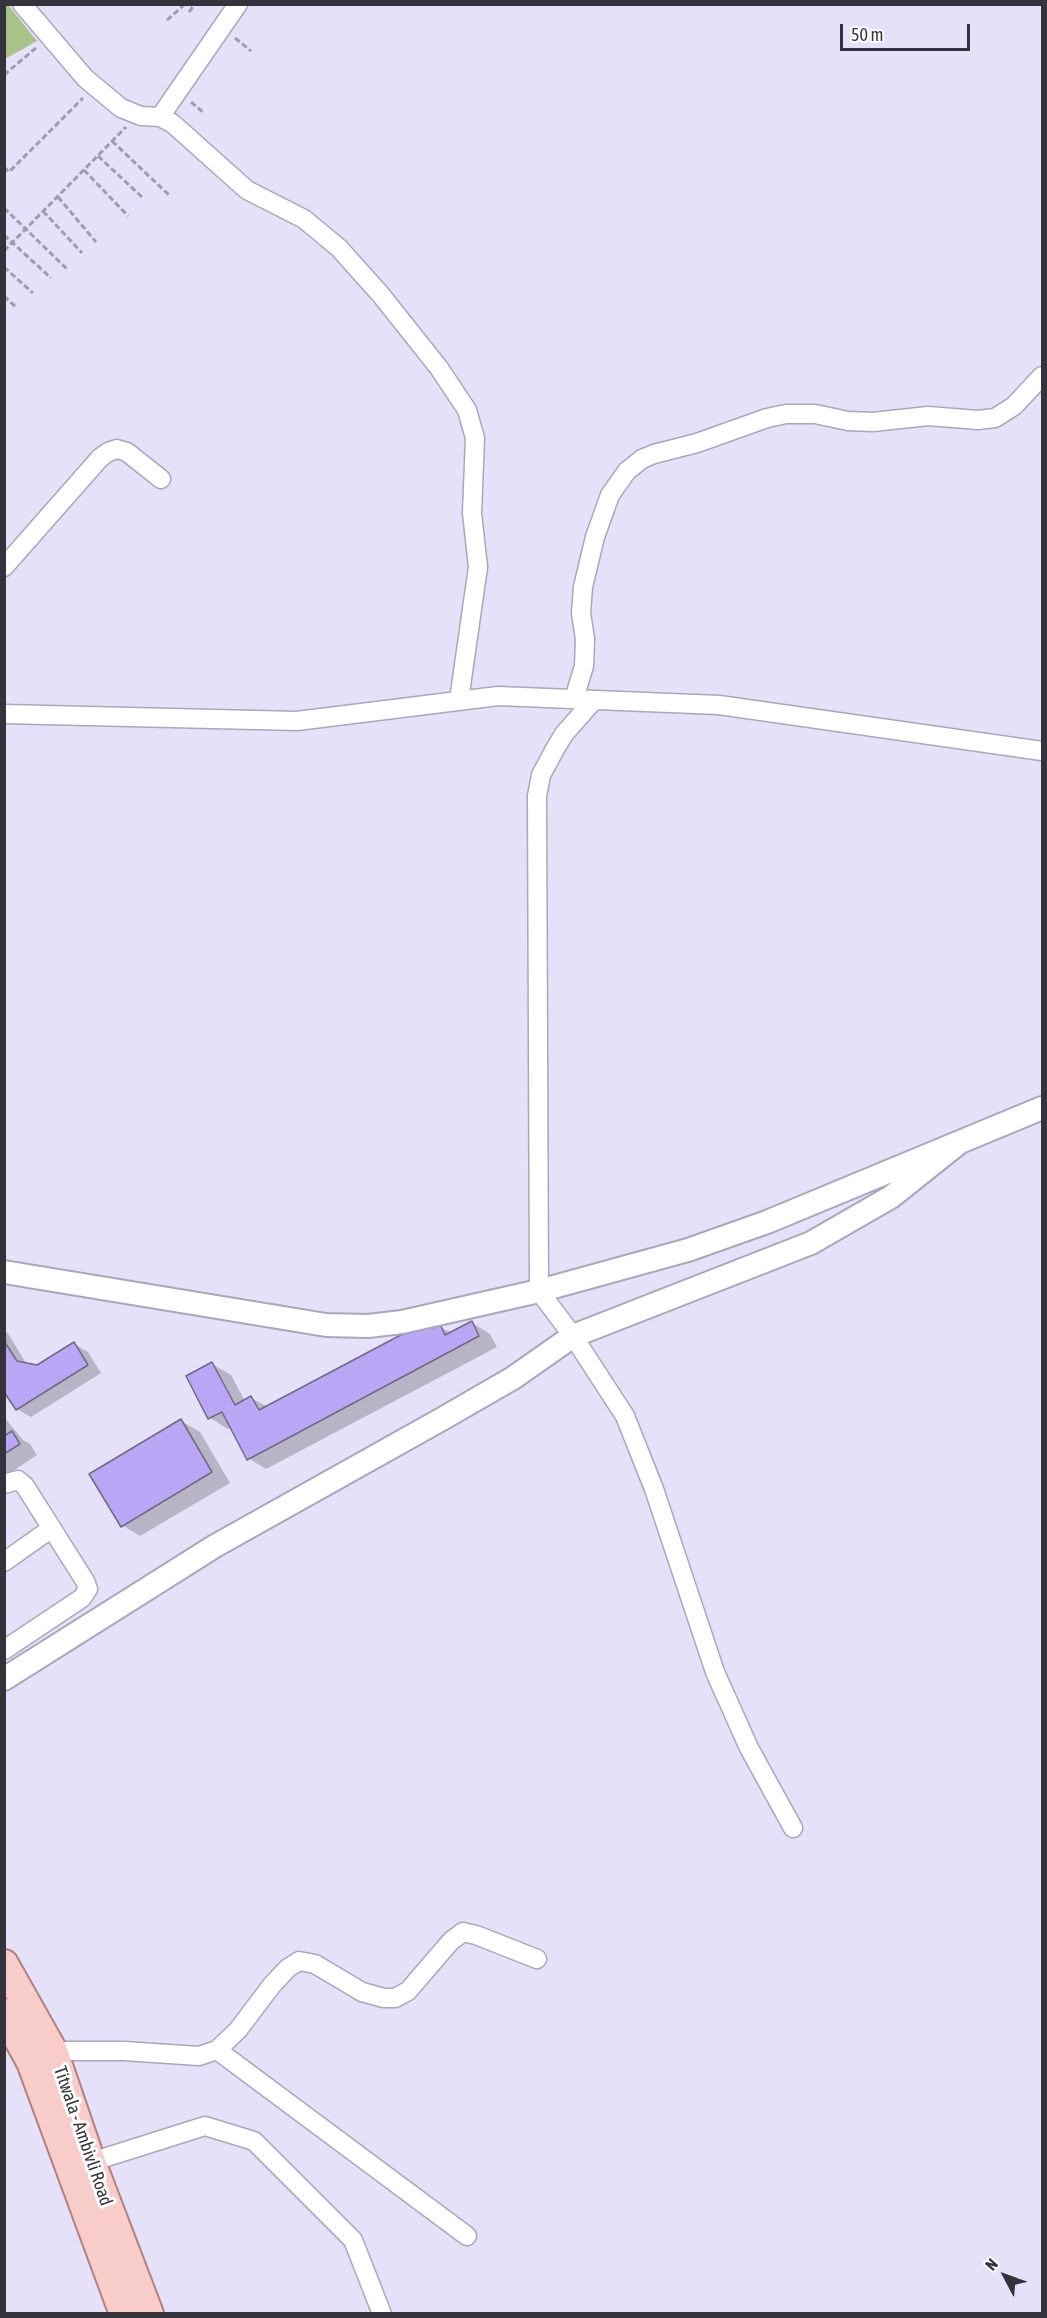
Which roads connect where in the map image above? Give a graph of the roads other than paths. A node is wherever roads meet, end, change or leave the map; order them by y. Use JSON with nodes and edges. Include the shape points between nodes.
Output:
{"nodes":[{"id":1,"x":22,"y":4,"type":"edge"},
{"id":2,"x":238,"y":4,"type":"edge"},
{"id":3,"x":160,"y":117,"type":"junction"},
{"id":4,"x":1042,"y":376,"type":"edge"},
{"id":5,"x":161,"y":479,"type":"dead end"},
{"id":6,"x":4,"y":567,"type":"edge"},
{"id":7,"x":574,"y":699,"type":"junction"},
{"id":8,"x":459,"y":700,"type":"junction"},
{"id":9,"x":594,"y":700,"type":"junction"},
{"id":10,"x":4,"y":714,"type":"edge"},
{"id":11,"x":1042,"y":751,"type":"edge"},
{"id":12,"x":1042,"y":1108,"type":"edge"},
{"id":13,"x":960,"y":1142,"type":"junction"},
{"id":14,"x":4,"y":1272,"type":"edge"},
{"id":15,"x":539,"y":1291,"type":"junction"},
{"id":16,"x":573,"y":1336,"type":"junction"},
{"id":17,"x":4,"y":1484,"type":"edge"},
{"id":18,"x":52,"y":1528,"type":"junction"},
{"id":19,"x":4,"y":1562,"type":"edge"},
{"id":20,"x":4,"y":1650,"type":"edge"},
{"id":21,"x":4,"y":1680,"type":"edge"},
{"id":22,"x":793,"y":1828,"type":"dead end"},
{"id":23,"x":537,"y":1959,"type":"dead end"},
{"id":24,"x":4,"y":1964,"type":"edge"},
{"id":25,"x":4,"y":2013,"type":"edge"},
{"id":26,"x":217,"y":2050,"type":"junction"},
{"id":27,"x":42,"y":2056,"type":"junction"},
{"id":28,"x":91,"y":2162,"type":"junction"},
{"id":29,"x":467,"y":2236,"type":"dead end"},
{"id":30,"x":124,"y":2313,"type":"edge"},
{"id":31,"x":149,"y":2313,"type":"edge"},
{"id":32,"x":382,"y":2313,"type":"edge"}],
"edges":[{"from":1,"to":3,"type":"street","via":[[85,78],[121,108]]},
{"from":2,"to":3,"type":"street"},
{"from":3,"to":8,"type":"street","via":[[200,146],[247,190],[304,219],[339,248],[439,368],[467,410],[475,438],[472,513],[478,567]]},
{"from":4,"to":7,"type":"street","via":[[995,418],[928,416],[873,422],[786,414],[642,459],[627,471],[610,495],[595,537],[583,587],[584,666]]},
{"from":5,"to":6,"type":"street","via":[[127,452],[108,452]]},
{"from":7,"to":8,"type":"street","via":[[498,696]]},
{"from":7,"to":9,"type":"street"},
{"from":8,"to":10,"type":"street","via":[[297,721]]},
{"from":9,"to":11,"type":"street","via":[[719,705]]},
{"from":9,"to":15,"type":"street","via":[[555,749],[541,775],[537,796]]},
{"from":12,"to":13,"type":"street"},
{"from":13,"to":15,"type":"street","via":[[688,1250]]},
{"from":13,"to":16,"type":"street","via":[[891,1197],[811,1243]]},
{"from":14,"to":15,"type":"street","via":[[327,1325],[402,1322]]},
{"from":15,"to":16,"type":"street"},
{"from":16,"to":21,"type":"street","via":[[513,1378],[215,1546]]},
{"from":16,"to":22,"type":"street","via":[[625,1416],[654,1489],[715,1672],[748,1748]]},
{"from":17,"to":18,"type":"street","via":[[18,1480],[25,1486]]},
{"from":18,"to":19,"type":"street"},
{"from":18,"to":20,"type":"street","via":[[88,1589],[82,1598]]},
{"from":23,"to":26,"type":"street","via":[[463,1932],[408,1991],[395,1998],[362,1992],[315,1964],[299,1961],[272,1984],[238,2030]]},
{"from":24,"to":27,"type":"main road","name":"Titwala - Ambivli Road"},
{"from":25,"to":27,"type":"main road","name":"Titwala - Ambivli Road"},
{"from":26,"to":27,"type":"street","via":[[199,2056],[124,2051]]},
{"from":26,"to":29,"type":"street"},
{"from":27,"to":28,"type":"main road","name":"Titwala - Ambivli Road"},
{"from":27,"to":30,"type":"main road","name":"Titwala - Ambivli Road"},
{"from":28,"to":31,"type":"main road","name":"Titwala - Ambivli Road"},
{"from":28,"to":32,"type":"street","via":[[205,2126],[254,2141],[354,2240]]}]}
